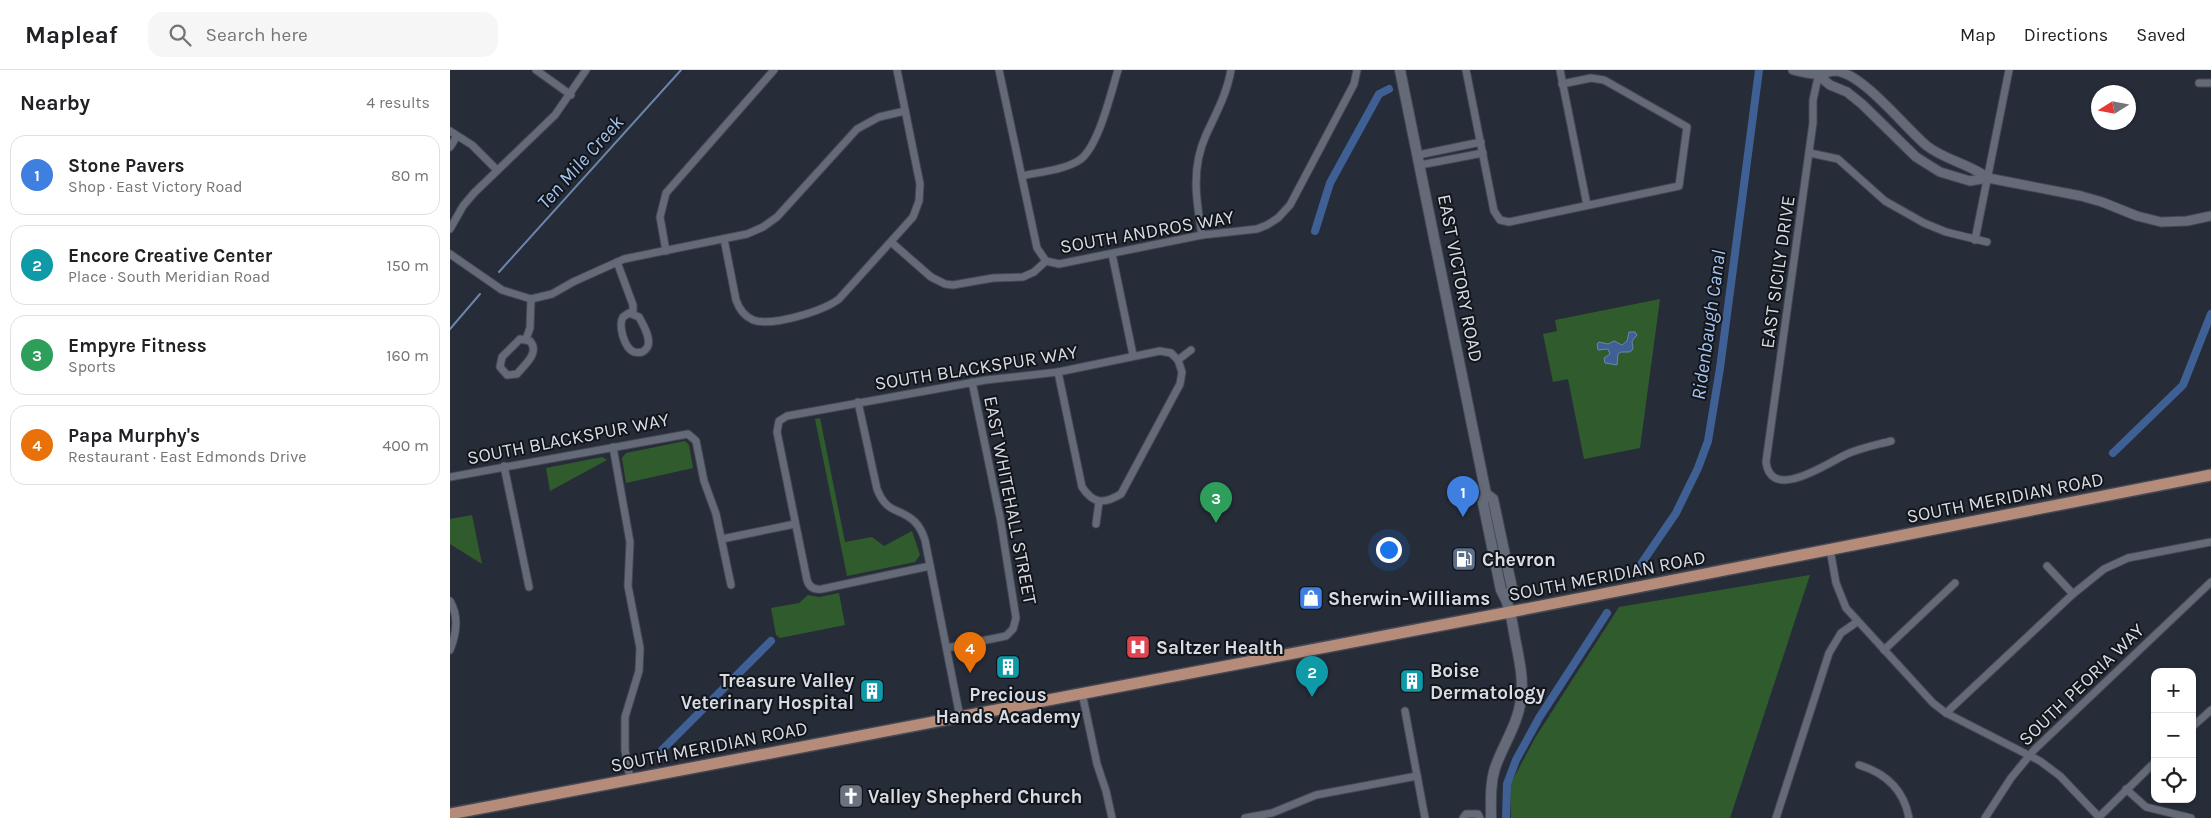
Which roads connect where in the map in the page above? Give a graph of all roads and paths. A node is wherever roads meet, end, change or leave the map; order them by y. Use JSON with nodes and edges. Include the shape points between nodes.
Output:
{"nodes":[{"id":1,"x":536,"y":70,"type":"edge"},
{"id":2,"x":586,"y":70,"type":"edge"},
{"id":3,"x":774,"y":70,"type":"edge"},
{"id":4,"x":897,"y":70,"type":"edge"},
{"id":5,"x":999,"y":70,"type":"edge"},
{"id":6,"x":1118,"y":70,"type":"edge"},
{"id":7,"x":1232,"y":70,"type":"edge"},
{"id":8,"x":1357,"y":70,"type":"edge"},
{"id":9,"x":1400,"y":70,"type":"edge"},
{"id":10,"x":1466,"y":70,"type":"edge"},
{"id":11,"x":1560,"y":70,"type":"edge"},
{"id":12,"x":1793,"y":70,"type":"edge"},
{"id":13,"x":2009,"y":70,"type":"edge"},
{"id":14,"x":1819,"y":72,"type":"edge"},
{"id":15,"x":2199,"y":83,"type":"dead end"},
{"id":16,"x":2211,"y":83,"type":"edge"},
{"id":17,"x":1562,"y":84,"type":"junction"},
{"id":18,"x":571,"y":94,"type":"junction"},
{"id":19,"x":905,"y":111,"type":"junction"},
{"id":20,"x":450,"y":131,"type":"edge"},
{"id":21,"x":457,"y":136,"type":"junction"},
{"id":22,"x":1480,"y":142,"type":"junction"},
{"id":23,"x":450,"y":147,"type":"edge"},
{"id":24,"x":1483,"y":153,"type":"junction"},
{"id":25,"x":1810,"y":153,"type":"junction"},
{"id":26,"x":1419,"y":160,"type":"junction"},
{"id":27,"x":497,"y":170,"type":"junction"},
{"id":28,"x":1022,"y":176,"type":"junction"},
{"id":29,"x":1988,"y":178,"type":"junction"},
{"id":30,"x":1587,"y":205,"type":"junction"},
{"id":31,"x":2211,"y":216,"type":"edge"},
{"id":32,"x":450,"y":229,"type":"edge"},
{"id":33,"x":1202,"y":235,"type":"junction"},
{"id":34,"x":724,"y":239,"type":"junction"},
{"id":35,"x":1976,"y":240,"type":"junction"},
{"id":36,"x":891,"y":242,"type":"junction"},
{"id":37,"x":1987,"y":242,"type":"dead end"},
{"id":38,"x":666,"y":250,"type":"junction"},
{"id":39,"x":450,"y":254,"type":"edge"},
{"id":40,"x":1112,"y":254,"type":"junction"},
{"id":41,"x":1046,"y":261,"type":"junction"},
{"id":42,"x":617,"y":262,"type":"junction"},
{"id":43,"x":531,"y":298,"type":"junction"},
{"id":44,"x":633,"y":313,"type":"junction"},
{"id":45,"x":526,"y":339,"type":"junction"},
{"id":46,"x":1191,"y":350,"type":"dead end"},
{"id":47,"x":1133,"y":355,"type":"junction"},
{"id":48,"x":1178,"y":360,"type":"junction"},
{"id":49,"x":1058,"y":372,"type":"junction"},
{"id":50,"x":972,"y":382,"type":"junction"},
{"id":51,"x":858,"y":402,"type":"junction"},
{"id":52,"x":1891,"y":441,"type":"dead end"},
{"id":53,"x":613,"y":447,"type":"junction"},
{"id":54,"x":504,"y":466,"type":"junction"},
{"id":55,"x":2211,"y":475,"type":"edge"},
{"id":56,"x":450,"y":477,"type":"edge"},
{"id":57,"x":1098,"y":502,"type":"junction"},
{"id":58,"x":795,"y":524,"type":"junction"},
{"id":59,"x":1096,"y":524,"type":"dead end"},
{"id":60,"x":722,"y":539,"type":"junction"},
{"id":61,"x":2211,"y":542,"type":"edge"},
{"id":62,"x":1830,"y":549,"type":"junction"},
{"id":63,"x":930,"y":566,"type":"junction"},
{"id":64,"x":2047,"y":566,"type":"dead end"},
{"id":65,"x":2211,"y":582,"type":"edge"},
{"id":66,"x":1955,"y":583,"type":"dead end"},
{"id":67,"x":731,"y":585,"type":"dead end"},
{"id":68,"x":529,"y":586,"type":"dead end"},
{"id":69,"x":2073,"y":594,"type":"junction"},
{"id":70,"x":450,"y":601,"type":"edge"},
{"id":71,"x":1509,"y":607,"type":"junction"},
{"id":72,"x":1857,"y":622,"type":"junction"},
{"id":73,"x":947,"y":648,"type":"junction"},
{"id":74,"x":450,"y":650,"type":"edge"},
{"id":75,"x":1884,"y":650,"type":"junction"},
{"id":76,"x":1082,"y":693,"type":"junction"},
{"id":77,"x":2211,"y":710,"type":"edge"},
{"id":78,"x":1405,"y":711,"type":"dead end"},
{"id":79,"x":1946,"y":713,"type":"junction"},
{"id":80,"x":960,"y":716,"type":"junction"},
{"id":81,"x":2196,"y":723,"type":"edge"},
{"id":82,"x":2029,"y":756,"type":"junction"},
{"id":83,"x":1859,"y":765,"type":"dead end"},
{"id":84,"x":2151,"y":766,"type":"edge"},
{"id":85,"x":1417,"y":776,"type":"junction"},
{"id":86,"x":630,"y":779,"type":"junction"},
{"id":87,"x":2126,"y":789,"type":"junction"},
{"id":88,"x":450,"y":814,"type":"edge"},
{"id":89,"x":2099,"y":817,"type":"edge"},
{"id":90,"x":1112,"y":818,"type":"edge"},
{"id":91,"x":1248,"y":818,"type":"edge"},
{"id":92,"x":1425,"y":818,"type":"edge"},
{"id":93,"x":1462,"y":818,"type":"edge"},
{"id":94,"x":1480,"y":818,"type":"edge"},
{"id":95,"x":1491,"y":818,"type":"edge"},
{"id":96,"x":1776,"y":818,"type":"edge"},
{"id":97,"x":1909,"y":818,"type":"edge"},
{"id":98,"x":1985,"y":818,"type":"edge"},
{"id":99,"x":2191,"y":818,"type":"edge"}],
"edges":[{"from":1,"to":18,"type":"street"},
{"from":2,"to":18,"type":"street"},
{"from":3,"to":38,"type":"street","via":[[666,192],[660,217]]},
{"from":4,"to":19,"type":"street"},
{"from":5,"to":28,"type":"street"},
{"from":6,"to":28,"type":"street","via":[[1093,144],[1084,157]]},
{"from":7,"to":33,"type":"street","via":[[1225,96],[1206,134],[1198,161],[1195,191]]},
{"from":8,"to":33,"type":"street","name":"SOUTH ANDROS WAY","via":[[1354,84],[1295,197],[1278,218],[1257,228]]},
{"from":9,"to":26,"type":"main road","name":"EAST VICTORY ROAD"},
{"from":10,"to":22,"type":"street"},
{"from":11,"to":17,"type":"street"},
{"from":12,"to":14,"type":"street"},
{"from":13,"to":29,"type":"street"},
{"from":14,"to":25,"type":"street","name":"EAST SICILY DRIVE","via":[[1813,100]]},
{"from":14,"to":29,"type":"street","via":[[1835,71],[1864,86],[1928,146]]},
{"from":14,"to":29,"type":"street","via":[[1830,85],[1862,104],[1916,157],[1940,172],[1970,181]]},
{"from":15,"to":16,"type":"street"},
{"from":17,"to":30,"type":"street"},
{"from":17,"to":30,"type":"street","via":[[1591,78],[1604,80],[1687,127],[1679,186]]},
{"from":18,"to":27,"type":"street","via":[[555,115]]},
{"from":19,"to":34,"type":"street","via":[[879,117],[857,129],[770,223],[747,234]]},
{"from":19,"to":36,"type":"street","via":[[920,195],[913,217]]},
{"from":20,"to":21,"type":"street"},
{"from":21,"to":23,"type":"street"},
{"from":21,"to":27,"type":"street","via":[[472,145]]},
{"from":22,"to":24,"type":"street"},
{"from":22,"to":26,"type":"street"},
{"from":24,"to":26,"type":"street"},
{"from":24,"to":30,"type":"street","via":[[1494,212],[1500,220],[1509,222]]},
{"from":25,"to":35,"type":"street","via":[[1838,159],[1885,201],[1924,223]]},
{"from":25,"to":52,"type":"street","name":"EAST SICILY DRIVE","via":[[1767,470],[1772,476],[1785,480],[1802,477],[1845,455]]},
{"from":26,"to":71,"type":"main road","name":"EAST VICTORY ROAD","via":[[1486,494],[1494,499],[1512,588]]},
{"from":27,"to":32,"type":"street","via":[[468,199]]},
{"from":28,"to":41,"type":"street","via":[[1037,248]]},
{"from":29,"to":31,"type":"street","via":[[2080,196],[2161,222]]},
{"from":29,"to":35,"type":"street"},
{"from":33,"to":40,"type":"street","name":"SOUTH ANDROS WAY"},
{"from":34,"to":36,"type":"street","via":[[739,308],[759,322],[809,314],[832,304]]},
{"from":34,"to":38,"type":"street"},
{"from":35,"to":37,"type":"street"},
{"from":36,"to":41,"type":"street","name":"SOUTH ANDROS WAY","via":[[931,277],[945,284],[1023,277]]},
{"from":38,"to":42,"type":"street"},
{"from":39,"to":43,"type":"street","via":[[502,290]]},
{"from":40,"to":41,"type":"street","name":"SOUTH ANDROS WAY","via":[[1059,264]]},
{"from":40,"to":47,"type":"street"},
{"from":42,"to":43,"type":"street","via":[[552,294]]},
{"from":42,"to":44,"type":"street"},
{"from":43,"to":45,"type":"street","via":[[530,328]]},
{"from":44,"to":44,"type":"street","via":[[623,317],[620,326],[629,348],[640,353],[646,349],[649,340],[641,319]]},
{"from":45,"to":45,"type":"street","via":[[517,341],[501,359],[500,367],[504,374],[517,374],[532,357],[534,347]]},
{"from":46,"to":48,"type":"street"},
{"from":47,"to":48,"type":"street","name":"SOUTH BLACKSPUR WAY","via":[[1160,351]]},
{"from":47,"to":49,"type":"street","name":"SOUTH BLACKSPUR WAY"},
{"from":48,"to":57,"type":"street","via":[[1182,372],[1180,384],[1122,494],[1110,501]]},
{"from":49,"to":50,"type":"street","name":"SOUTH BLACKSPUR WAY"},
{"from":49,"to":57,"type":"street","via":[[1082,487],[1089,497]]},
{"from":50,"to":51,"type":"street","name":"SOUTH BLACKSPUR WAY"},
{"from":50,"to":73,"type":"street","name":"EAST WHITEHALL STREET","via":[[999,513],[1016,611],[1015,624],[1006,636]]},
{"from":51,"to":58,"type":"street","name":"SOUTH BLACKSPUR WAY","via":[[787,416],[779,421],[776,432]]},
{"from":51,"to":63,"type":"street","via":[[881,500],[915,522],[925,540]]},
{"from":53,"to":54,"type":"street","name":"SOUTH BLACKSPUR WAY"},
{"from":53,"to":60,"type":"street","name":"SOUTH BLACKSPUR WAY","via":[[684,433],[691,435],[696,441],[704,481]]},
{"from":53,"to":86,"type":"street","via":[[630,542],[628,586],[640,657],[625,717],[625,750]]},
{"from":54,"to":56,"type":"street","name":"SOUTH BLACKSPUR WAY"},
{"from":54,"to":68,"type":"street"},
{"from":55,"to":62,"type":"main road","name":"SOUTH MERIDIAN ROAD"},
{"from":57,"to":59,"type":"street"},
{"from":58,"to":60,"type":"street"},
{"from":58,"to":63,"type":"street","via":[[807,580],[816,590]]},
{"from":60,"to":67,"type":"street"},
{"from":61,"to":69,"type":"street","via":[[2128,558],[2104,569]]},
{"from":62,"to":71,"type":"main road","name":"SOUTH MERIDIAN ROAD"},
{"from":62,"to":72,"type":"street","via":[[1840,596]]},
{"from":63,"to":73,"type":"street"},
{"from":64,"to":69,"type":"street"},
{"from":65,"to":82,"type":"street","name":"SOUTH PEORIA WAY"},
{"from":66,"to":75,"type":"street"},
{"from":69,"to":79,"type":"street"},
{"from":70,"to":74,"type":"street","via":[[456,628]]},
{"from":71,"to":76,"type":"main road","name":"SOUTH MERIDIAN ROAD"},
{"from":71,"to":95,"type":"main road","name":"EAST VICTORY ROAD","via":[[1521,672],[1521,701],[1495,770]]},
{"from":72,"to":75,"type":"street"},
{"from":72,"to":96,"type":"street","via":[[1841,633],[1829,653]]},
{"from":73,"to":80,"type":"street"},
{"from":75,"to":79,"type":"street"},
{"from":76,"to":80,"type":"main road","name":"SOUTH MERIDIAN ROAD"},
{"from":76,"to":90,"type":"street","via":[[1096,764]]},
{"from":77,"to":81,"type":"street"},
{"from":78,"to":85,"type":"street"},
{"from":79,"to":82,"type":"street"},
{"from":80,"to":86,"type":"main road","name":"SOUTH MERIDIAN ROAD"},
{"from":82,"to":89,"type":"street","via":[[2060,776]]},
{"from":82,"to":98,"type":"street","name":"SOUTH PEORIA WAY"},
{"from":83,"to":97,"type":"street","via":[[1876,770],[1894,786]]},
{"from":84,"to":87,"type":"street"},
{"from":85,"to":91,"type":"street","via":[[1316,795],[1272,813]]},
{"from":85,"to":92,"type":"street"},
{"from":86,"to":88,"type":"main road","name":"SOUTH MERIDIAN ROAD"},
{"from":87,"to":89,"type":"street"},
{"from":87,"to":99,"type":"street","via":[[2146,807]]},
{"from":93,"to":94,"type":"street","via":[[1466,814],[1478,814]]}]}
